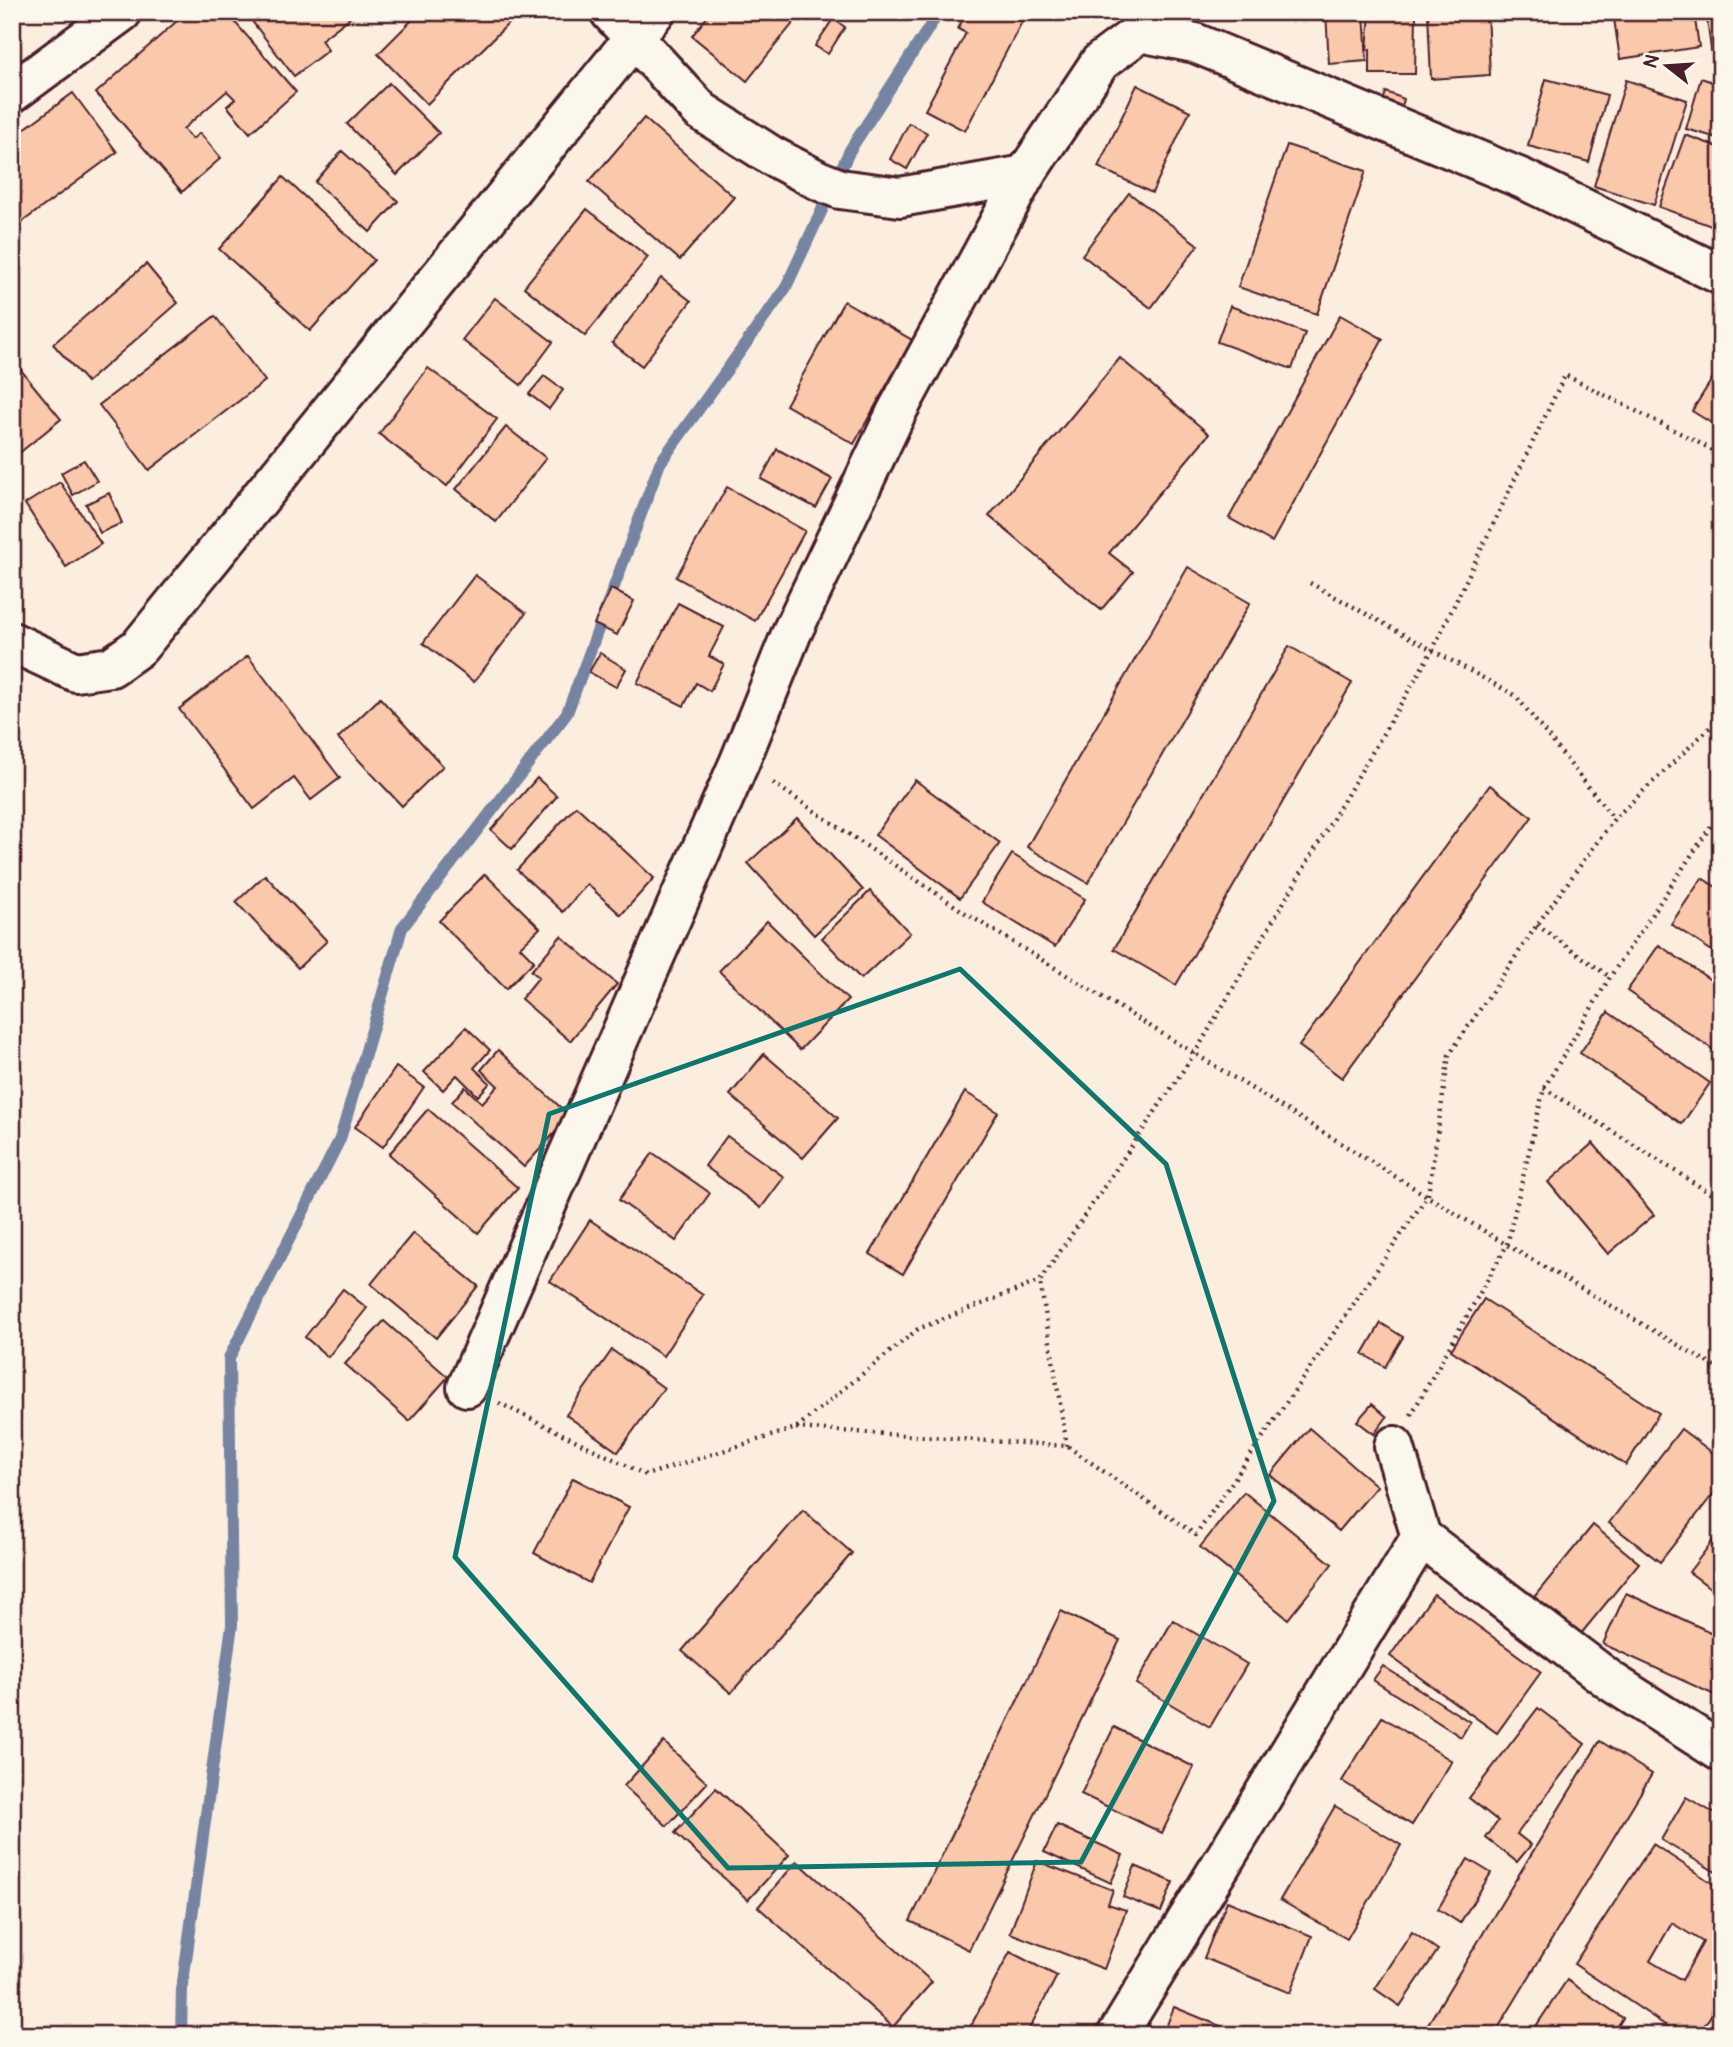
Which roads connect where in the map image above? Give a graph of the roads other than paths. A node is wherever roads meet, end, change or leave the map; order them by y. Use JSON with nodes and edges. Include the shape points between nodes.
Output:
{"nodes":[{"id":1,"x":122,"y":12,"type":"edge"},
{"id":2,"x":634,"y":21,"type":"edge"},
{"id":3,"x":12,"y":93,"type":"edge"},
{"id":4,"x":1025,"y":175,"type":"junction"},
{"id":5,"x":1721,"y":275,"type":"edge"},
{"id":6,"x":12,"y":642,"type":"edge"},
{"id":7,"x":467,"y":1387,"type":"road end"},
{"id":8,"x":1394,"y":1446,"type":"road end"},
{"id":9,"x":1421,"y":1537,"type":"junction"},
{"id":10,"x":1721,"y":1752,"type":"edge"},
{"id":11,"x":1117,"y":2035,"type":"edge"}],
"edges":[{"from":1,"to":3,"type":"street"},
{"from":2,"to":4,"type":"street","via":[[701,111],[772,156],[830,185],[900,197]]},
{"from":2,"to":6,"type":"street","via":[[139,647],[111,667],[76,672]]},
{"from":4,"to":5,"type":"street","via":[[1100,62],[1140,32],[1195,43],[1523,179]]},
{"from":4,"to":7,"type":"street","via":[[897,411],[792,632]]},
{"from":8,"to":9,"type":"street"},
{"from":9,"to":10,"type":"street","via":[[1612,1682]]},
{"from":9,"to":11,"type":"street"}]}
